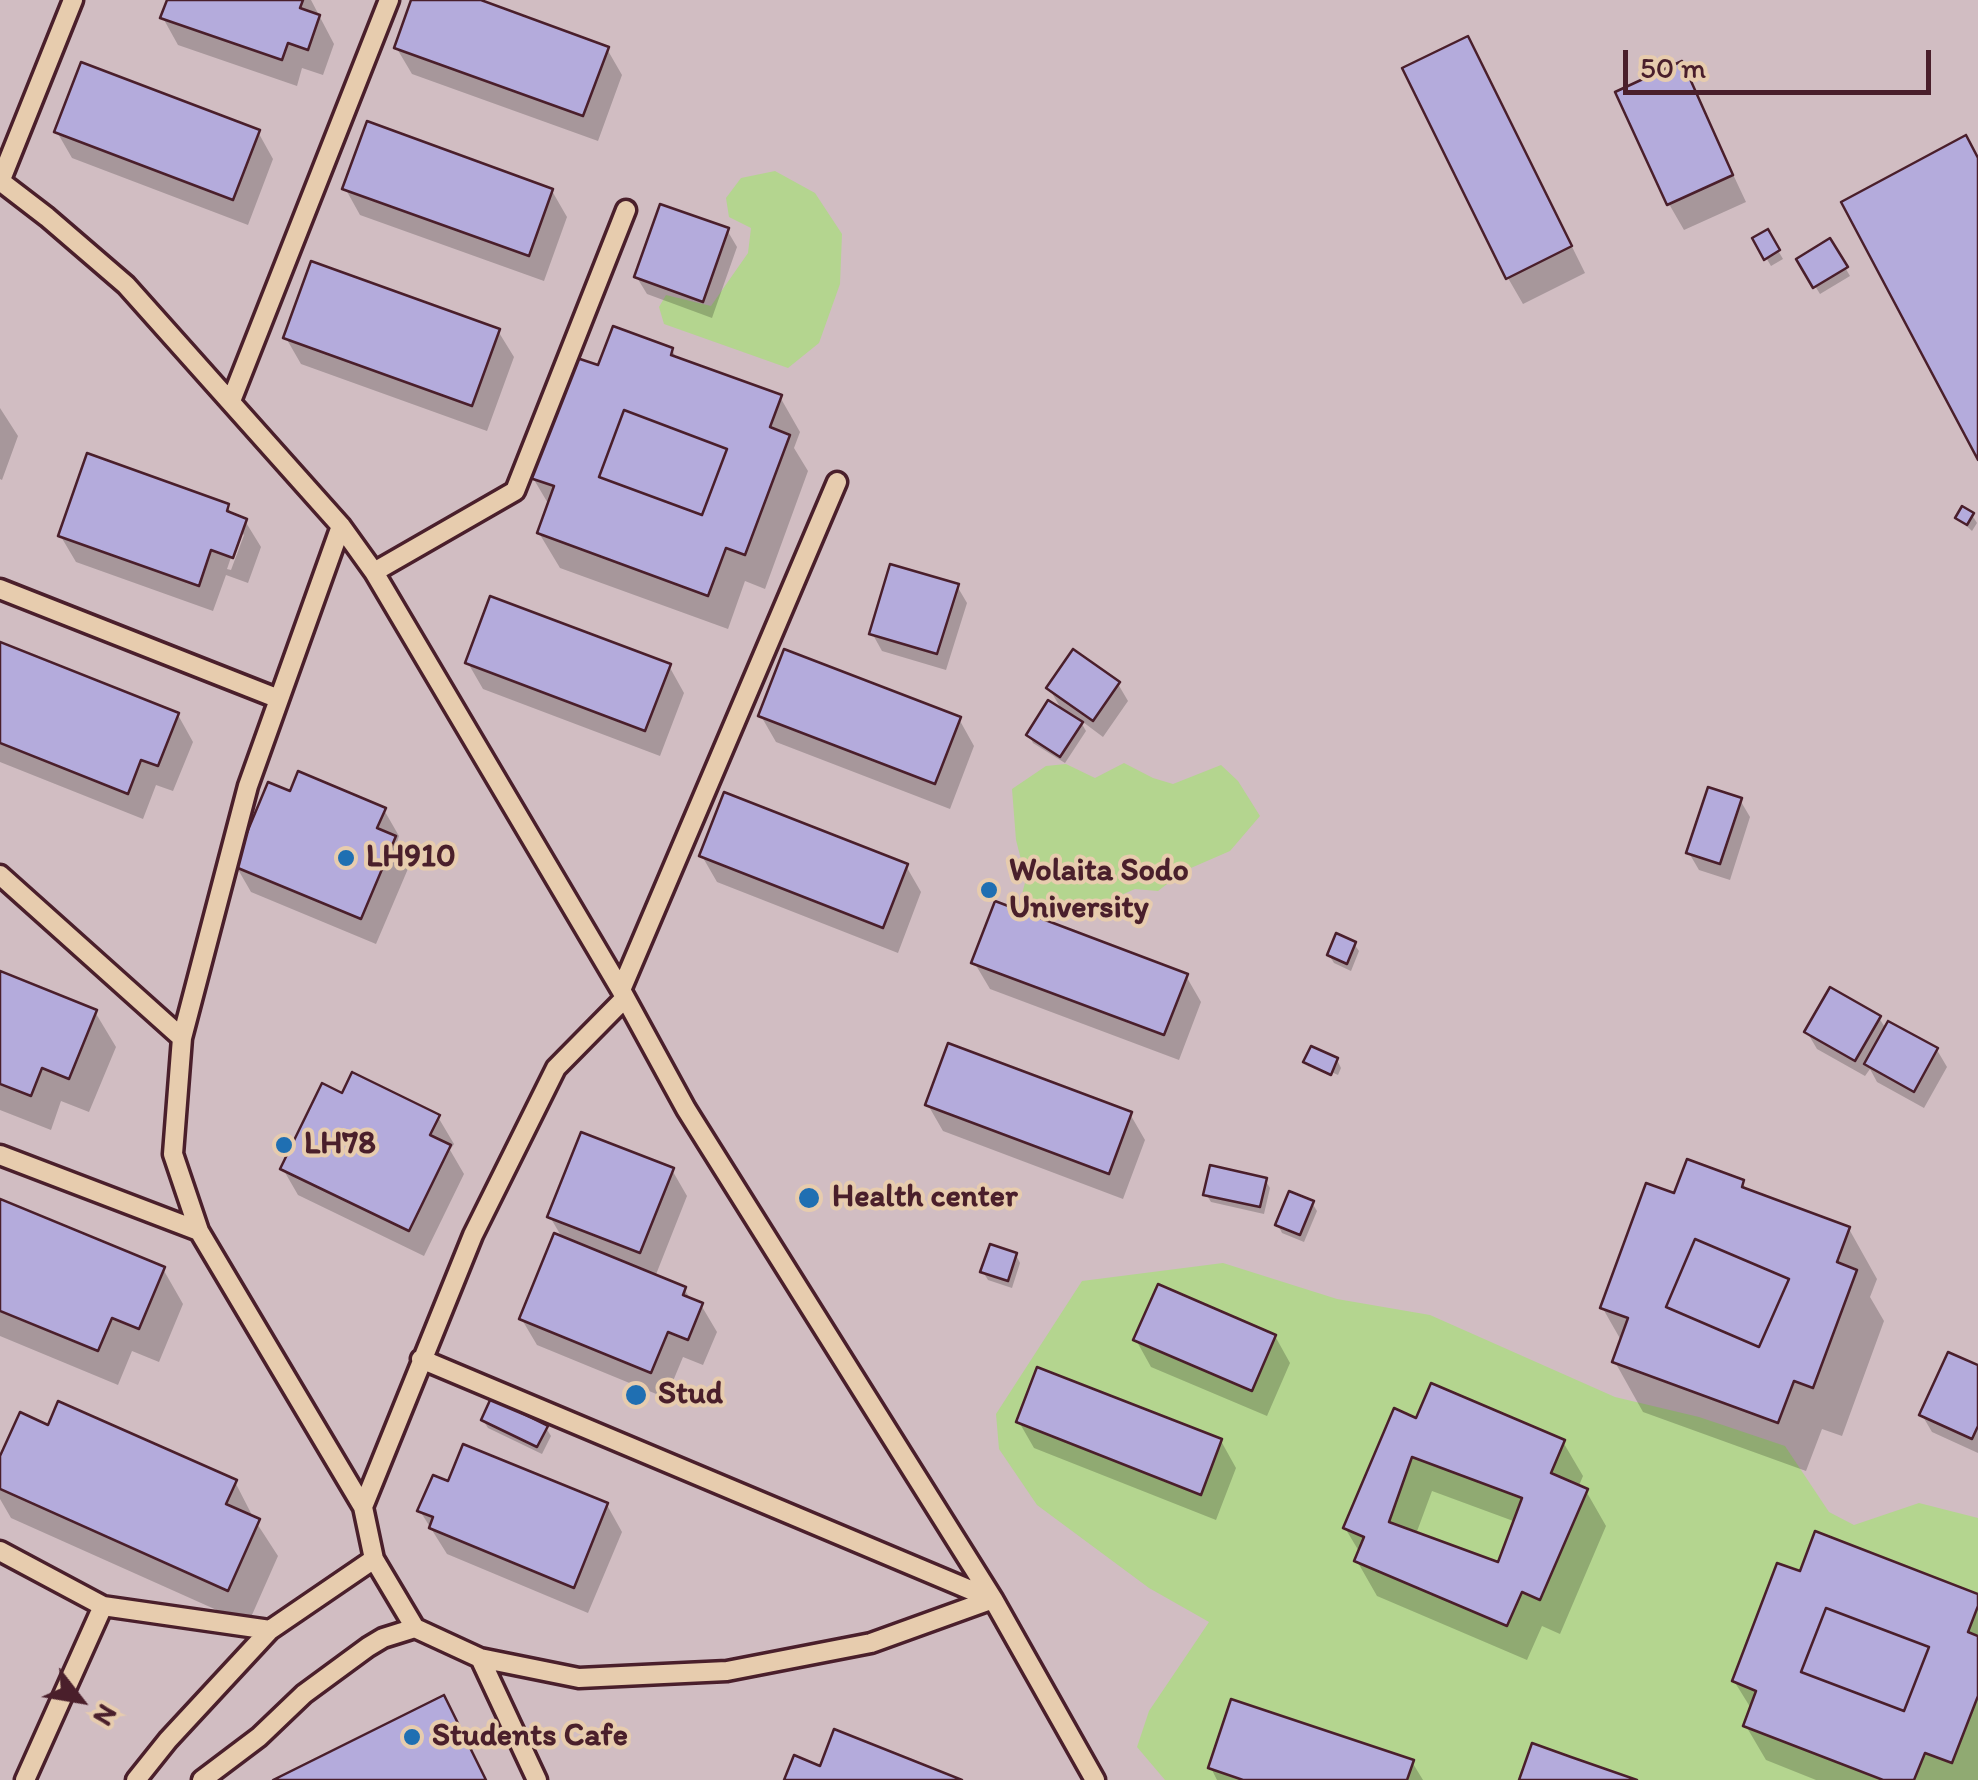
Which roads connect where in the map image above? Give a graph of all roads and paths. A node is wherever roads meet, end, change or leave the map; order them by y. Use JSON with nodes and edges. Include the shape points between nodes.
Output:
{"nodes":[{"id":1,"x":72,"y":0,"type":"edge"},
{"id":2,"x":390,"y":0,"type":"edge"},
{"id":3,"x":0,"y":182,"type":"edge"},
{"id":4,"x":626,"y":210,"type":"dead end"},
{"id":5,"x":231,"y":401,"type":"junction"},
{"id":6,"x":836,"y":482,"type":"dead end"},
{"id":7,"x":340,"y":526,"type":"junction"},
{"id":8,"x":374,"y":572,"type":"junction"},
{"id":9,"x":0,"y":589,"type":"edge"},
{"id":10,"x":279,"y":700,"type":"junction"},
{"id":11,"x":0,"y":875,"type":"edge"},
{"id":12,"x":623,"y":994,"type":"junction"},
{"id":13,"x":182,"y":1038,"type":"junction"},
{"id":14,"x":0,"y":1155,"type":"edge"},
{"id":15,"x":199,"y":1231,"type":"junction"},
{"id":16,"x":421,"y":1359,"type":"junction"},
{"id":17,"x":363,"y":1506,"type":"junction"},
{"id":18,"x":0,"y":1551,"type":"edge"},
{"id":19,"x":374,"y":1559,"type":"junction"},
{"id":20,"x":993,"y":1600,"type":"junction"},
{"id":21,"x":103,"y":1606,"type":"junction"},
{"id":22,"x":416,"y":1628,"type":"junction"},
{"id":23,"x":270,"y":1630,"type":"junction"},
{"id":24,"x":480,"y":1658,"type":"junction"},
{"id":25,"x":25,"y":1780,"type":"edge"},
{"id":26,"x":136,"y":1780,"type":"edge"},
{"id":27,"x":202,"y":1780,"type":"edge"},
{"id":28,"x":537,"y":1780,"type":"edge"},
{"id":29,"x":1095,"y":1780,"type":"edge"}],
"edges":[{"from":1,"to":3,"type":"lane"},
{"from":2,"to":5,"type":"lane"},
{"from":3,"to":5,"type":"lane","via":[[126,285]]},
{"from":4,"to":8,"type":"lane","via":[[515,491]]},
{"from":5,"to":7,"type":"lane"},
{"from":6,"to":12,"type":"lane"},
{"from":7,"to":8,"type":"lane"},
{"from":7,"to":10,"type":"lane"},
{"from":8,"to":12,"type":"lane"},
{"from":9,"to":10,"type":"lane"},
{"from":10,"to":13,"type":"lane","via":[[248,786]]},
{"from":11,"to":13,"type":"lane"},
{"from":12,"to":16,"type":"lane","via":[[556,1068]]},
{"from":12,"to":20,"type":"lane","via":[[686,1109]]},
{"from":13,"to":15,"type":"lane","via":[[173,1154]]},
{"from":14,"to":15,"type":"lane"},
{"from":15,"to":17,"type":"lane"},
{"from":16,"to":17,"type":"lane"},
{"from":16,"to":20,"type":"lane"},
{"from":17,"to":19,"type":"lane"},
{"from":18,"to":21,"type":"lane"},
{"from":19,"to":22,"type":"lane"},
{"from":19,"to":23,"type":"lane"},
{"from":20,"to":24,"type":"lane","via":[[871,1643],[726,1671],[579,1678]]},
{"from":20,"to":29,"type":"lane"},
{"from":21,"to":23,"type":"lane"},
{"from":21,"to":25,"type":"lane"},
{"from":22,"to":24,"type":"lane"},
{"from":22,"to":27,"type":"lane","via":[[368,1646]]},
{"from":23,"to":26,"type":"lane"},
{"from":24,"to":28,"type":"lane"}]}
